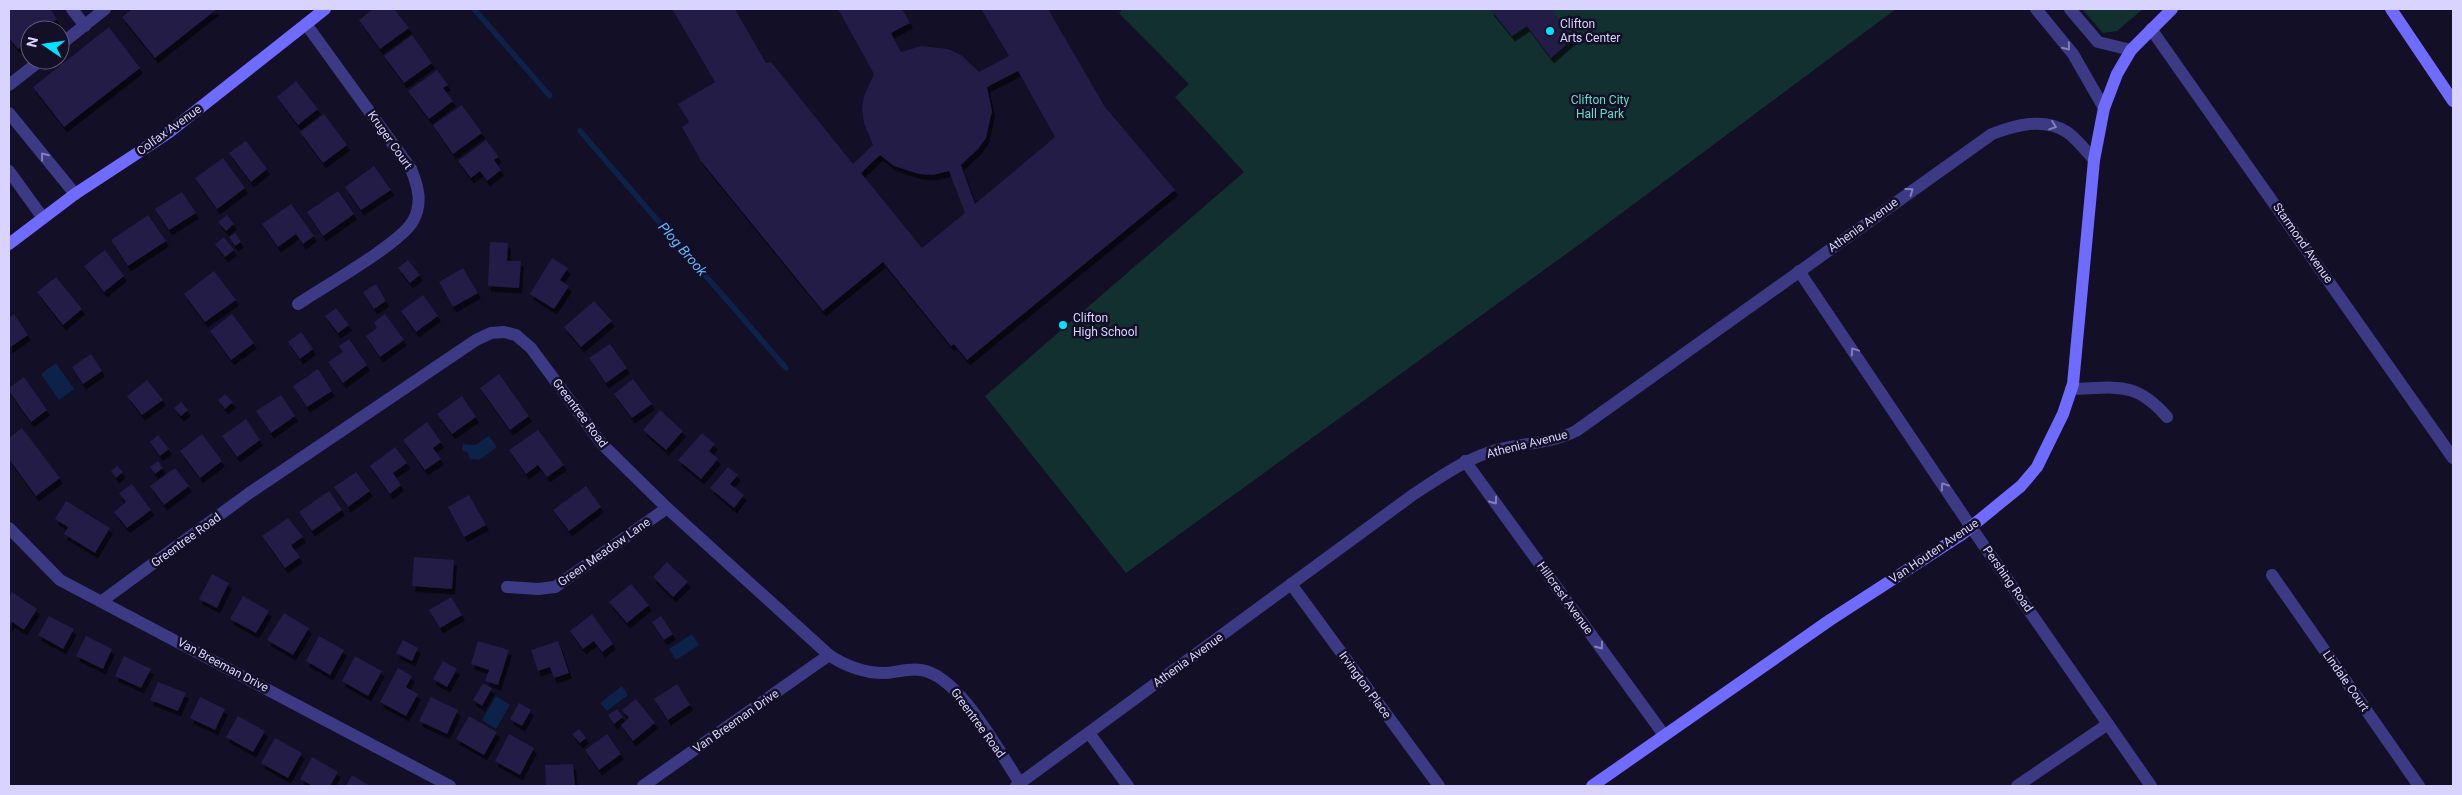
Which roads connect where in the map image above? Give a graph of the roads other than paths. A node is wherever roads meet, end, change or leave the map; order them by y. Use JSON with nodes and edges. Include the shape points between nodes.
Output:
{"nodes":[{"id":1,"x":72,"y":9,"type":"edge"},
{"id":2,"x":105,"y":9,"type":"edge"},
{"id":3,"x":325,"y":9,"type":"edge"},
{"id":4,"x":2036,"y":9,"type":"edge"},
{"id":5,"x":2070,"y":9,"type":"edge"},
{"id":6,"x":2172,"y":9,"type":"edge"},
{"id":7,"x":2391,"y":9,"type":"edge"},
{"id":8,"x":306,"y":24,"type":"junction"},
{"id":9,"x":85,"y":26,"type":"junction"},
{"id":10,"x":2151,"y":29,"type":"junction"},
{"id":11,"x":70,"y":37,"type":"edge"},
{"id":12,"x":2131,"y":50,"type":"junction"},
{"id":13,"x":28,"y":70,"type":"edge"},
{"id":14,"x":9,"y":84,"type":"edge"},
{"id":15,"x":2453,"y":101,"type":"edge"},
{"id":16,"x":2104,"y":108,"type":"junction"},
{"id":17,"x":9,"y":113,"type":"edge"},
{"id":18,"x":2094,"y":160,"type":"junction"},
{"id":19,"x":9,"y":171,"type":"edge"},
{"id":20,"x":75,"y":194,"type":"junction"},
{"id":21,"x":43,"y":218,"type":"junction"},
{"id":22,"x":9,"y":244,"type":"edge"},
{"id":23,"x":1799,"y":271,"type":"junction"},
{"id":24,"x":298,"y":304,"type":"dead end"},
{"id":25,"x":2071,"y":389,"type":"junction"},
{"id":26,"x":2167,"y":417,"type":"dead end"},
{"id":27,"x":2453,"y":458,"type":"edge"},
{"id":28,"x":1466,"y":461,"type":"junction"},
{"id":29,"x":667,"y":508,"type":"junction"},
{"id":30,"x":1971,"y":527,"type":"junction"},
{"id":31,"x":9,"y":528,"type":"edge"},
{"id":32,"x":2272,"y":575,"type":"dead end"},
{"id":33,"x":1291,"y":584,"type":"junction"},
{"id":34,"x":508,"y":587,"type":"dead end"},
{"id":35,"x":102,"y":601,"type":"junction"},
{"id":36,"x":829,"y":655,"type":"junction"},
{"id":37,"x":2108,"y":724,"type":"junction"},
{"id":38,"x":1089,"y":733,"type":"junction"},
{"id":39,"x":1664,"y":735,"type":"junction"},
{"id":40,"x":1018,"y":785,"type":"edge"},
{"id":41,"x":450,"y":786,"type":"edge"},
{"id":42,"x":643,"y":786,"type":"edge"},
{"id":43,"x":1128,"y":786,"type":"edge"},
{"id":44,"x":1439,"y":786,"type":"edge"},
{"id":45,"x":1592,"y":786,"type":"edge"},
{"id":46,"x":2017,"y":786,"type":"edge"},
{"id":47,"x":2151,"y":786,"type":"edge"},
{"id":48,"x":2419,"y":786,"type":"edge"}],
"edges":[{"from":1,"to":9,"type":"street"},
{"from":2,"to":9,"type":"street"},
{"from":3,"to":8,"type":"main road","name":"Colfax Avenue"},
{"from":4,"to":16,"type":"street","one_way":true,"via":[[2073,54]]},
{"from":5,"to":12,"type":"street","via":[[2098,42]]},
{"from":6,"to":10,"type":"main road","name":"Van Houten Avenue"},
{"from":7,"to":15,"type":"main road"},
{"from":8,"to":20,"type":"main road","name":"Colfax Avenue","via":[[168,133]]},
{"from":8,"to":24,"type":"street","name":"Kruger Court","via":[[411,169],[419,196],[414,219],[399,237]]},
{"from":9,"to":11,"type":"street"},
{"from":10,"to":12,"type":"main road","name":"Van Houten Avenue"},
{"from":10,"to":27,"type":"street","name":"Starmond Avenue"},
{"from":12,"to":16,"type":"main road","name":"Van Houten Avenue","via":[[2116,74]]},
{"from":13,"to":14,"type":"street"},
{"from":16,"to":18,"type":"main road","name":"Van Houten Avenue"},
{"from":20,"to":17,"type":"street","one_way":true},
{"from":23,"to":18,"type":"street","name":"Athenia Avenue","one_way":true,"via":[[1992,134],[2011,127],[2045,124],[2068,133]]},
{"from":18,"to":25,"type":"main road","name":"Van Houten Avenue"},
{"from":19,"to":21,"type":"street"},
{"from":20,"to":21,"type":"main road","name":"Colfax Avenue"},
{"from":21,"to":22,"type":"main road","name":"Colfax Avenue"},
{"from":23,"to":28,"type":"street","name":"Athenia Avenue","via":[[1576,431],[1561,438],[1499,450]]},
{"from":30,"to":23,"type":"street","name":"Pershing Road","one_way":true},
{"from":25,"to":26,"type":"street","via":[[2124,387],[2154,402]]},
{"from":25,"to":30,"type":"main road","name":"Van Houten Avenue","via":[[2063,414],[2037,467],[2021,486]]},
{"from":28,"to":33,"type":"street","name":"Athenia Avenue","via":[[1414,494]]},
{"from":28,"to":39,"type":"street","name":"Hillcrest Avenue","one_way":true},
{"from":29,"to":34,"type":"street","name":"Green Meadow Lane","via":[[555,587]]},
{"from":29,"to":35,"type":"street","name":"Greentree Road","via":[[602,444],[532,348],[516,335],[491,333],[248,494]]},
{"from":29,"to":36,"type":"street","name":"Greentree Road"},
{"from":30,"to":37,"type":"street","name":"Pershing Road"},
{"from":30,"to":39,"type":"main road","name":"Van Houten Avenue"},
{"from":31,"to":35,"type":"street","name":"Van Breeman Drive","via":[[60,580]]},
{"from":32,"to":48,"type":"street","name":"Lindale Court"},
{"from":33,"to":38,"type":"street","name":"Athenia Avenue"},
{"from":33,"to":44,"type":"street","name":"Irvington Place"},
{"from":35,"to":41,"type":"street","name":"Van Breeman Drive"},
{"from":36,"to":40,"type":"street","name":"Greentree Road","via":[[842,664],[872,672],[919,669],[933,672],[965,700]]},
{"from":36,"to":42,"type":"street","name":"Van Breeman Drive"},
{"from":37,"to":46,"type":"street"},
{"from":37,"to":47,"type":"street","name":"Pershing Road"},
{"from":38,"to":40,"type":"street","name":"Athenia Avenue"},
{"from":38,"to":43,"type":"street"},
{"from":39,"to":45,"type":"main road","name":"Van Houten Avenue"}]}
